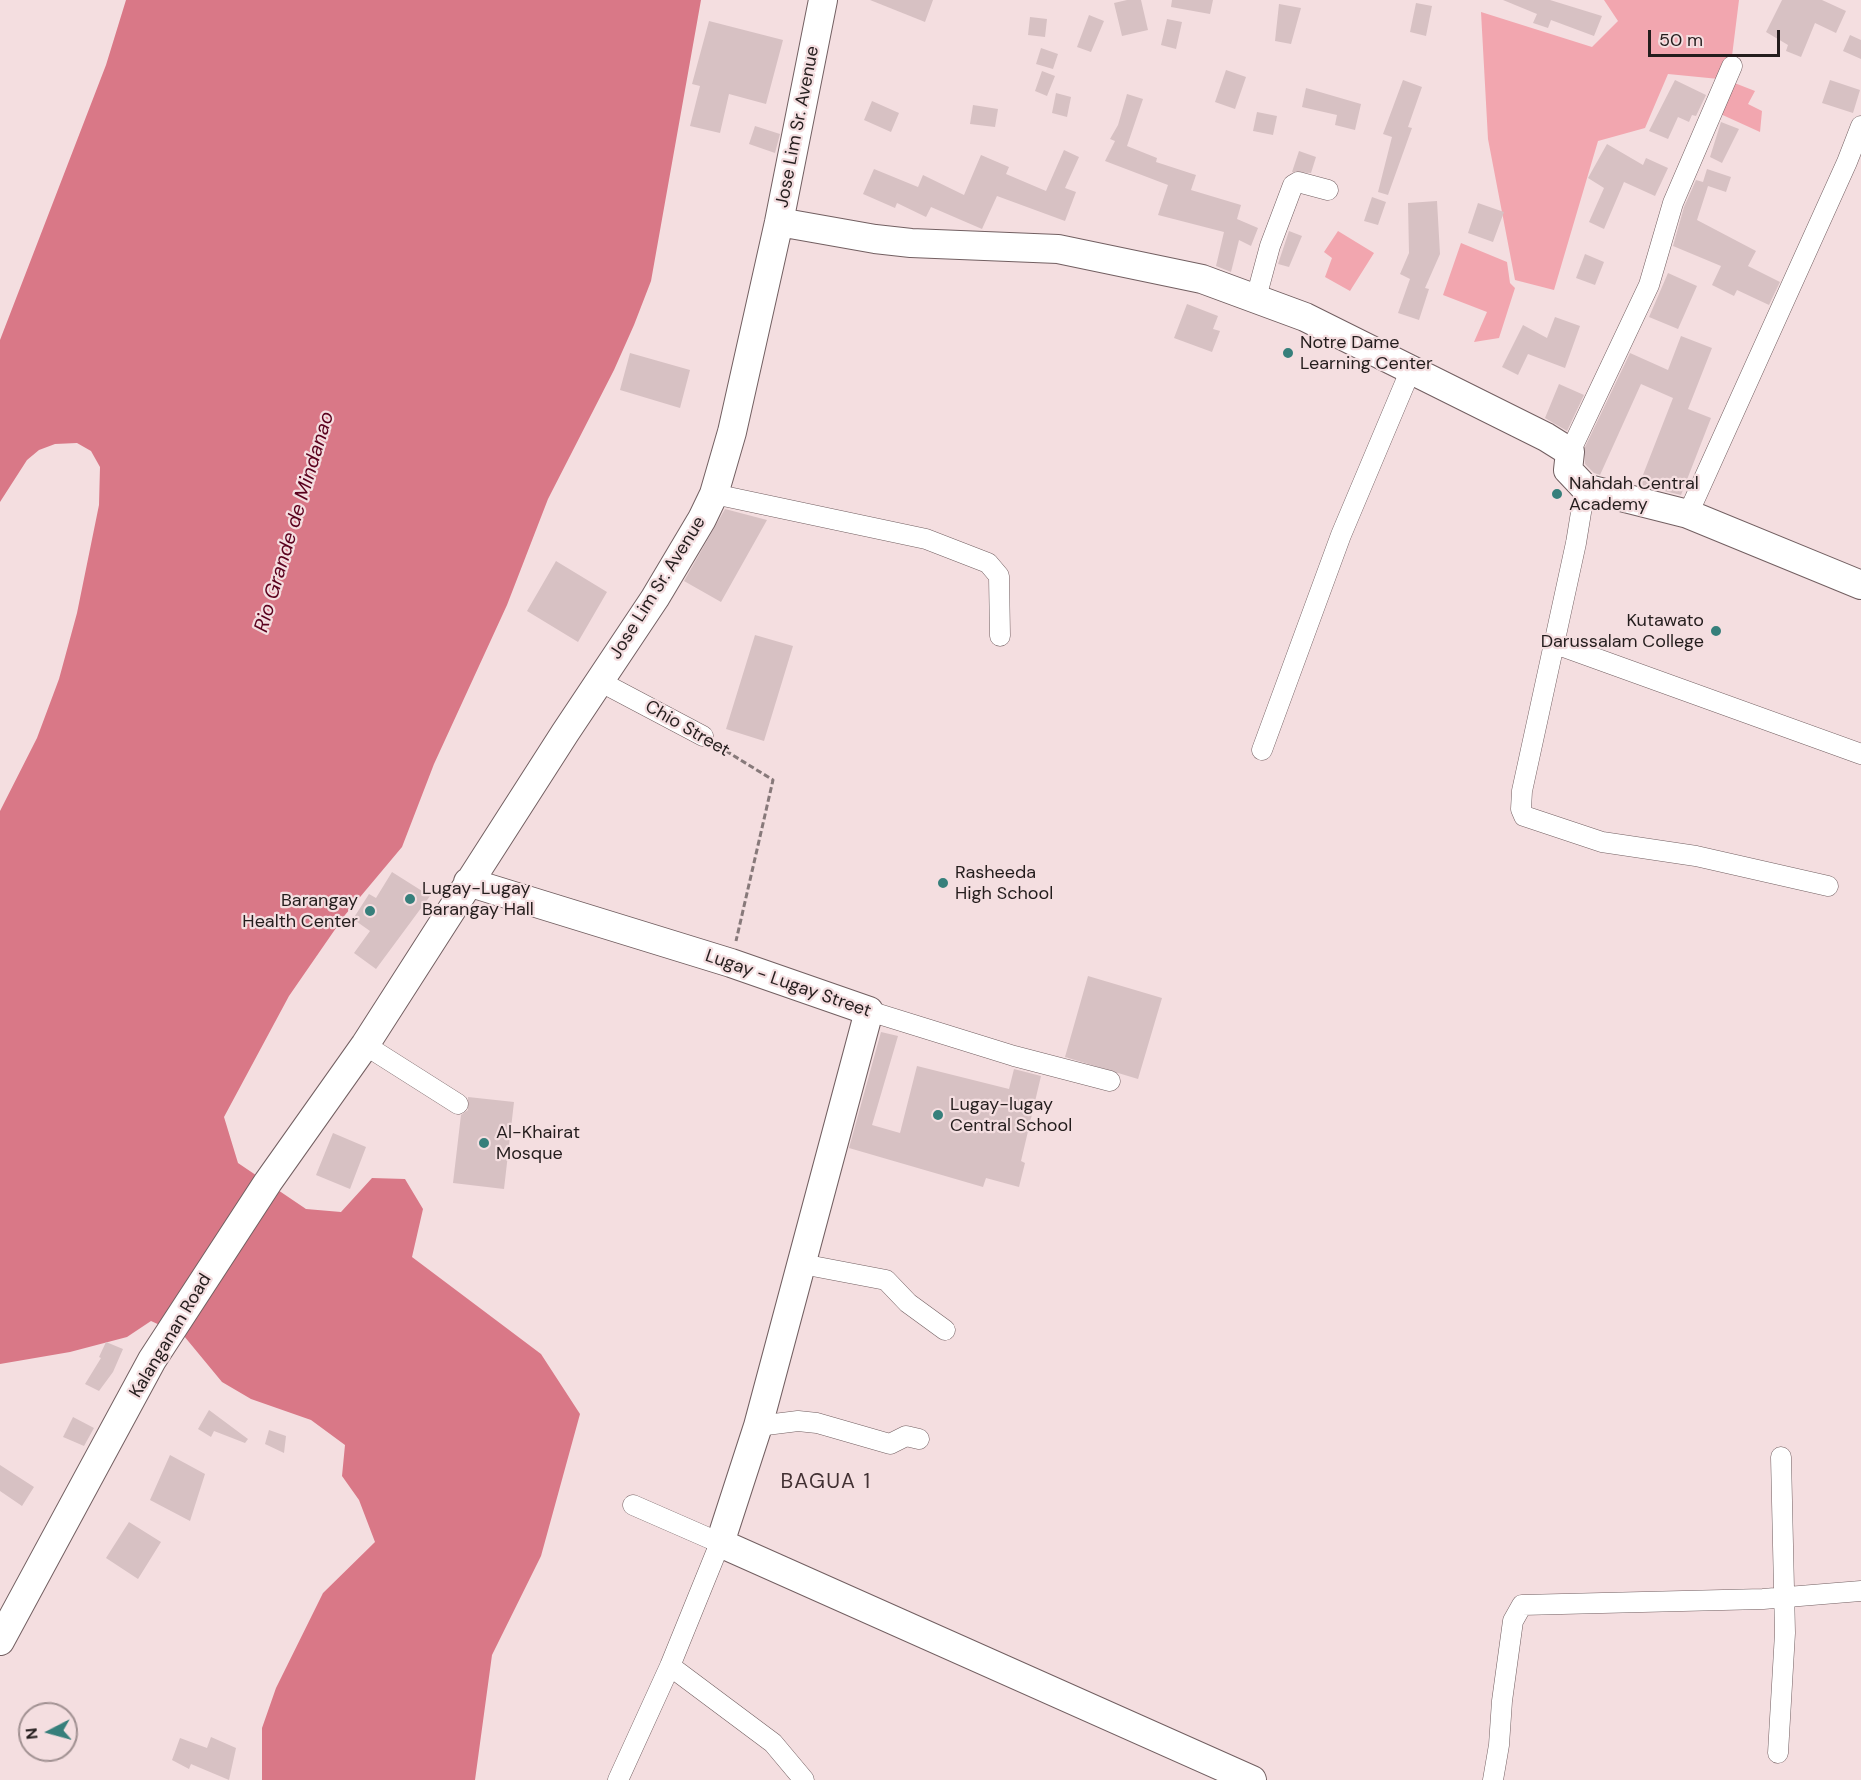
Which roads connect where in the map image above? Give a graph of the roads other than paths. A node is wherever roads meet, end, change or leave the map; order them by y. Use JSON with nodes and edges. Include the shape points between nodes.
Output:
{"nodes":[{"id":1,"x":823,"y":0,"type":"edge"},
{"id":2,"x":1732,"y":66,"type":"dead end"},
{"id":3,"x":1861,"y":126,"type":"edge"},
{"id":4,"x":1328,"y":190,"type":"dead end"},
{"id":5,"x":779,"y":222,"type":"junction"},
{"id":6,"x":1256,"y":298,"type":"junction"},
{"id":7,"x":1412,"y":369,"type":"junction"},
{"id":8,"x":1570,"y":452,"type":"junction"},
{"id":9,"x":1585,"y":488,"type":"junction"},
{"id":10,"x":714,"y":494,"type":"junction"},
{"id":11,"x":1688,"y":514,"type":"junction"},
{"id":12,"x":1861,"y":585,"type":"edge"},
{"id":13,"x":1000,"y":636,"type":"dead end"},
{"id":14,"x":1553,"y":643,"type":"junction"},
{"id":15,"x":599,"y":681,"type":"junction"},
{"id":16,"x":703,"y":736,"type":"road end"},
{"id":17,"x":1262,"y":750,"type":"dead end"},
{"id":18,"x":1861,"y":754,"type":"edge"},
{"id":19,"x":468,"y":882,"type":"junction"},
{"id":20,"x":1828,"y":885,"type":"dead end"},
{"id":21,"x":869,"y":1011,"type":"junction"},
{"id":22,"x":364,"y":1045,"type":"junction"},
{"id":23,"x":1110,"y":1081,"type":"dead end"},
{"id":24,"x":458,"y":1104,"type":"dead end"},
{"id":25,"x":802,"y":1264,"type":"junction"},
{"id":26,"x":945,"y":1330,"type":"dead end"},
{"id":27,"x":758,"y":1426,"type":"junction"},
{"id":28,"x":919,"y":1438,"type":"dead end"},
{"id":29,"x":1781,"y":1457,"type":"dead end"},
{"id":30,"x":633,"y":1505,"type":"dead end"},
{"id":31,"x":720,"y":1543,"type":"junction"},
{"id":32,"x":1861,"y":1591,"type":"edge"},
{"id":33,"x":1785,"y":1597,"type":"junction"},
{"id":34,"x":0,"y":1641,"type":"edge"},
{"id":35,"x":670,"y":1666,"type":"junction"},
{"id":36,"x":1778,"y":1753,"type":"dead end"},
{"id":37,"x":618,"y":1780,"type":"edge"},
{"id":38,"x":804,"y":1780,"type":"edge"},
{"id":39,"x":1252,"y":1780,"type":"edge"},
{"id":40,"x":1493,"y":1780,"type":"edge"}],
"edges":[{"from":1,"to":5,"type":"street","name":"Jose Lim Sr. Avenue"},
{"from":2,"to":8,"type":"street","via":[[1673,203],[1649,285]]},
{"from":3,"to":11,"type":"street"},
{"from":4,"to":6,"type":"street","via":[[1298,182],[1293,185]]},
{"from":5,"to":6,"type":"street","via":[[911,243],[1058,249],[1202,279]]},
{"from":5,"to":10,"type":"street","name":"Jose Lim Sr. Avenue","via":[[732,432]]},
{"from":6,"to":7,"type":"street","via":[[1305,317]]},
{"from":7,"to":8,"type":"street"},
{"from":7,"to":17,"type":"street","via":[[1341,535]]},
{"from":8,"to":9,"type":"street","via":[[1568,470]]},
{"from":9,"to":11,"type":"street"},
{"from":9,"to":14,"type":"street"},
{"from":10,"to":13,"type":"street","via":[[926,539],[988,563],[1000,582]]},
{"from":10,"to":15,"type":"street","name":"Jose Lim Sr. Avenue","via":[[686,550]]},
{"from":11,"to":12,"type":"street"},
{"from":14,"to":18,"type":"street"},
{"from":14,"to":20,"type":"street","via":[[1522,791],[1524,816],[1602,842],[1696,856]]},
{"from":15,"to":16,"type":"street","name":"Chio Street"},
{"from":15,"to":19,"type":"street","name":"Jose Lim Sr. Avenue"},
{"from":19,"to":21,"type":"street","name":"Lugay - Lugay Street","via":[[731,963]]},
{"from":19,"to":22,"type":"street","name":"Jose Lim Sr. Avenue"},
{"from":21,"to":23,"type":"street","name":"Lugay - Lugay Street"},
{"from":21,"to":25,"type":"street"},
{"from":22,"to":24,"type":"street"},
{"from":22,"to":34,"type":"street","name":"Kalanganan Road","via":[[268,1182],[152,1360]]},
{"from":25,"to":26,"type":"street","via":[[886,1280],[908,1304]]},
{"from":25,"to":27,"type":"street"},
{"from":27,"to":28,"type":"street","via":[[818,1423],[890,1444],[906,1436]]},
{"from":27,"to":31,"type":"street"},
{"from":29,"to":33,"type":"street"},
{"from":30,"to":31,"type":"street"},
{"from":31,"to":35,"type":"street"},
{"from":31,"to":39,"type":"street"},
{"from":32,"to":33,"type":"street"},
{"from":33,"to":36,"type":"street"},
{"from":33,"to":40,"type":"street","via":[[1522,1605],[1513,1621]]},
{"from":35,"to":37,"type":"street"},
{"from":35,"to":38,"type":"street","via":[[760,1731]]}]}
